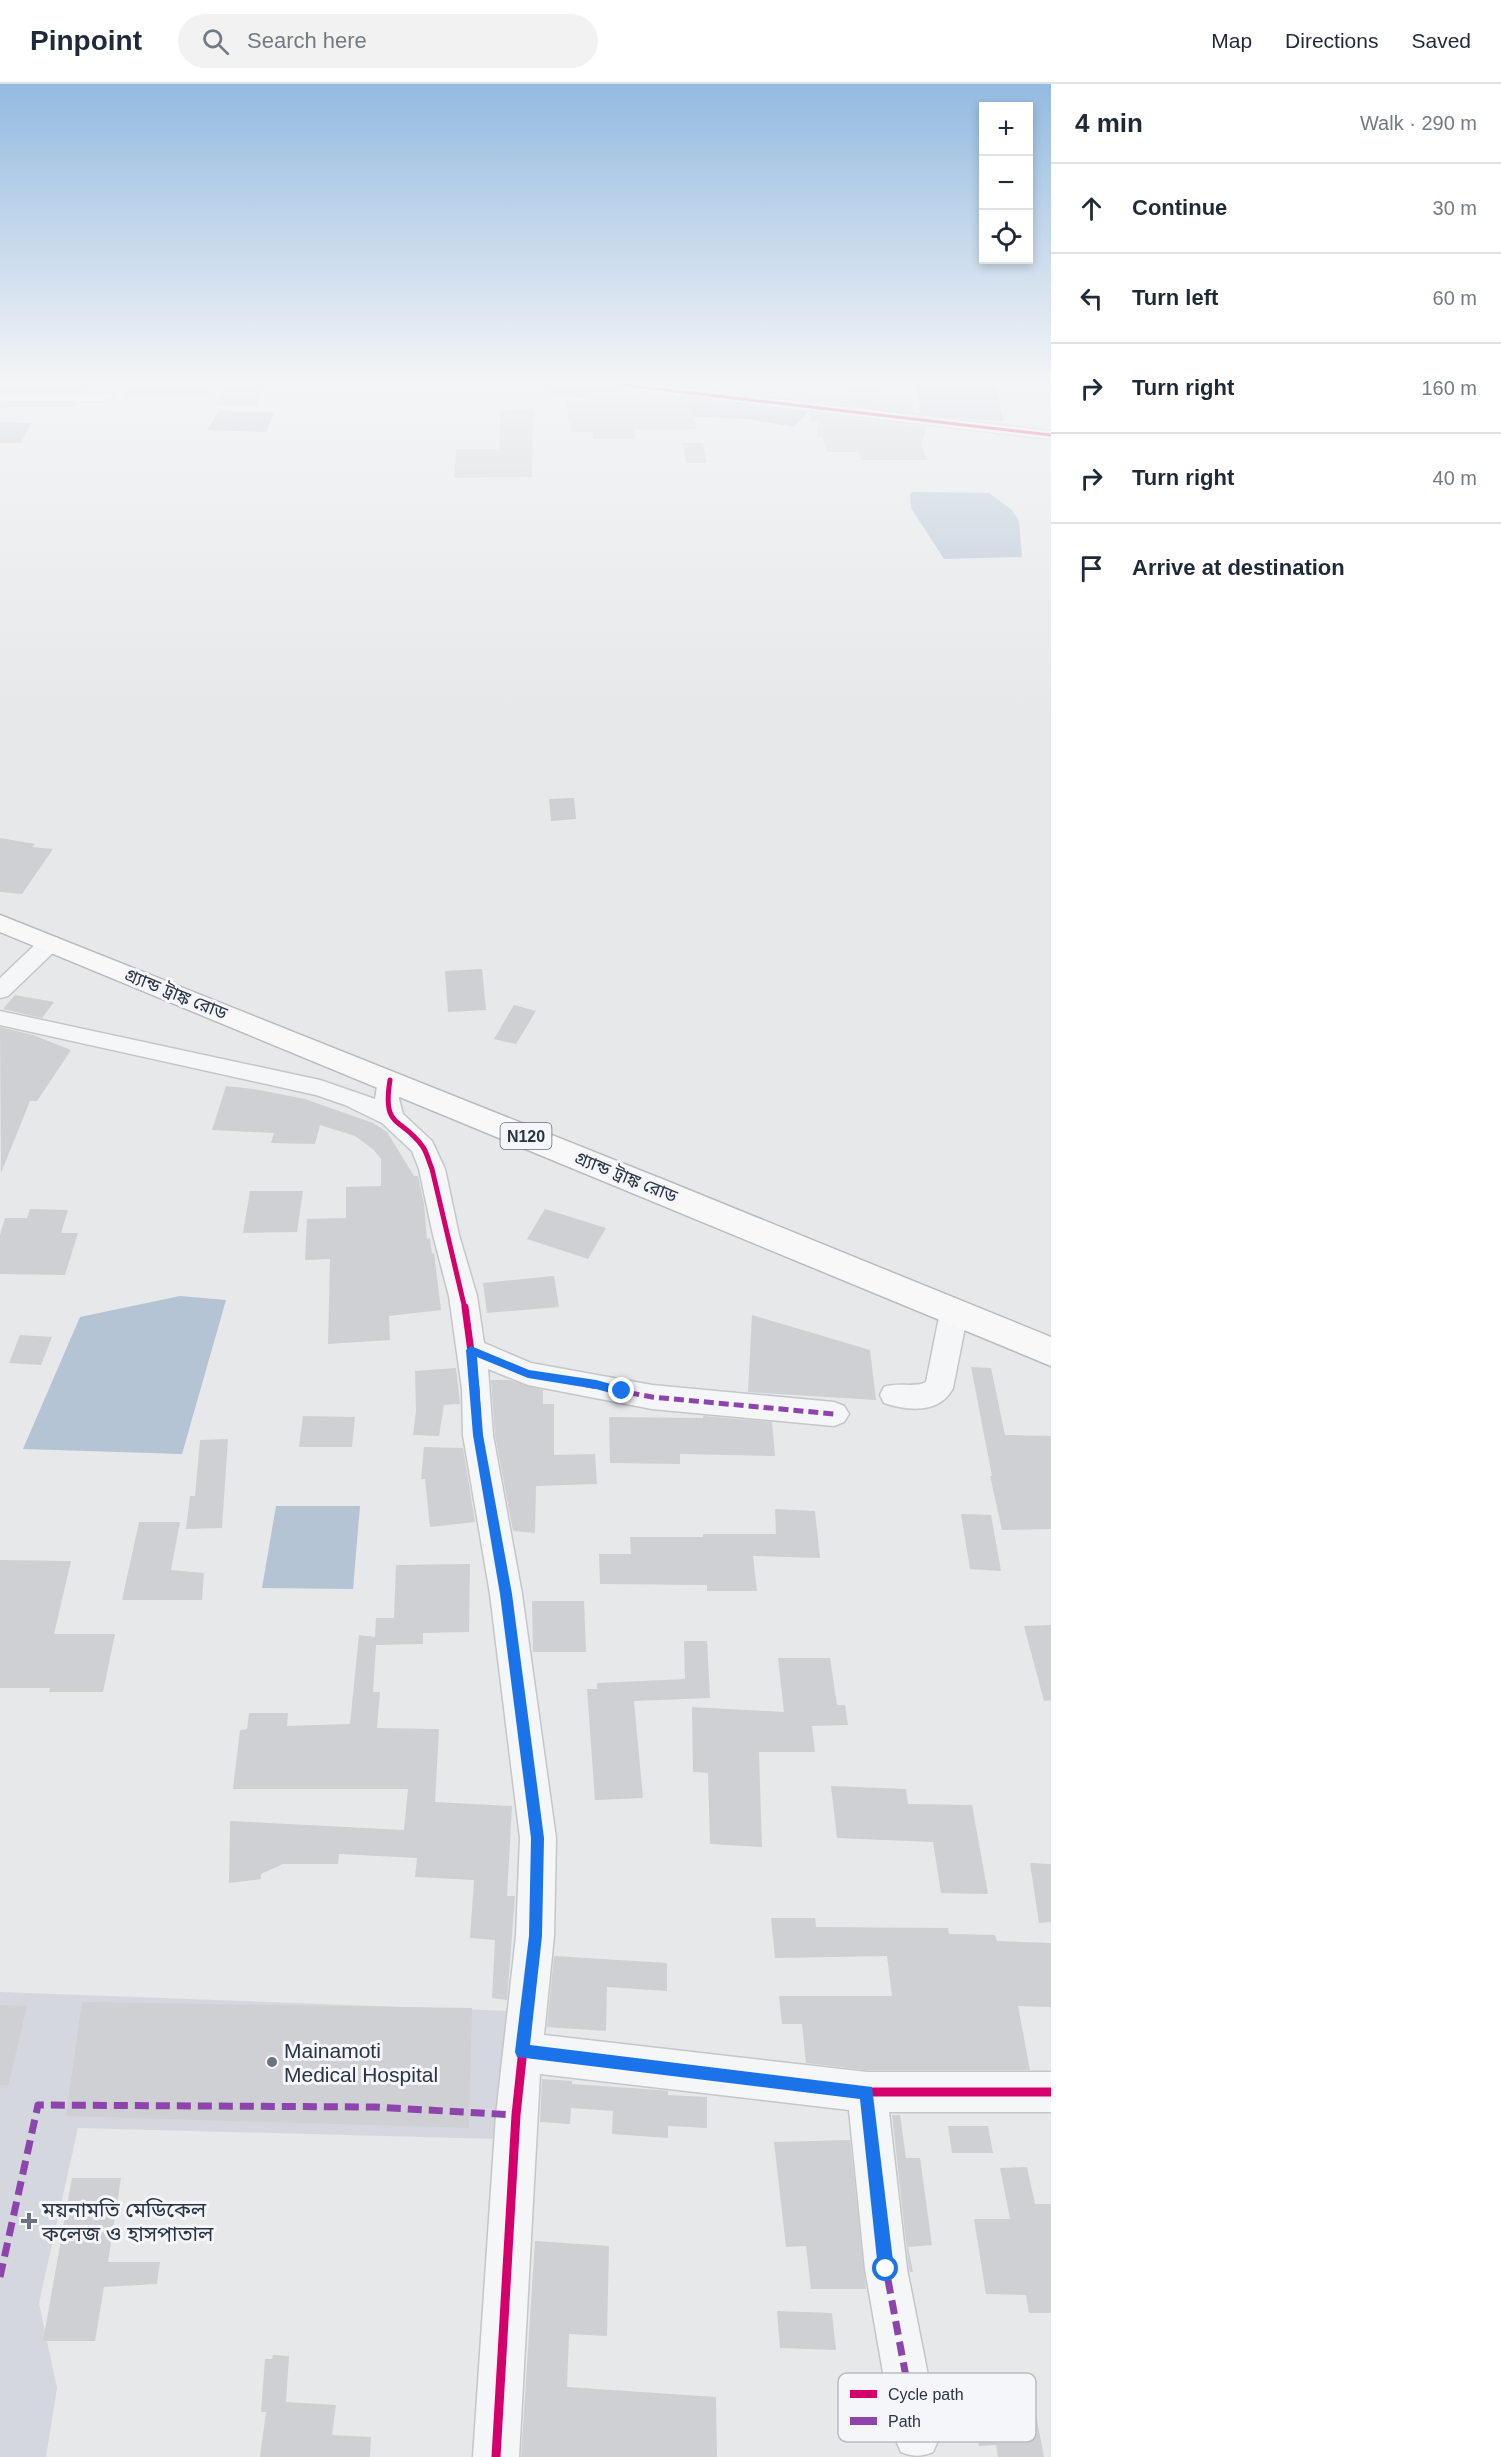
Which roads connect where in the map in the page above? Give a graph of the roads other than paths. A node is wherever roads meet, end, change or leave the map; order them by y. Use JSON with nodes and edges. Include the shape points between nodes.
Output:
{"nodes":[{"id":1,"x":0,"y":923,"type":"edge"},
{"id":2,"x":50,"y":943,"type":"junction"},
{"id":3,"x":0,"y":991,"type":"edge"},
{"id":4,"x":0,"y":1018,"type":"edge"},
{"id":5,"x":390,"y":1080,"type":"junction"},
{"id":6,"x":391,"y":1117,"type":"junction"},
{"id":7,"x":954,"y":1312,"type":"junction"},
{"id":8,"x":471,"y":1350,"type":"junction"},
{"id":9,"x":1051,"y":1352,"type":"edge"},
{"id":10,"x":894,"y":1395,"type":"dead end"},
{"id":11,"x":834,"y":1414,"type":"dead end"},
{"id":12,"x":522,"y":2052,"type":"junction"},
{"id":13,"x":867,"y":2092,"type":"junction"},
{"id":14,"x":1051,"y":2092,"type":"edge"},
{"id":15,"x":905,"y":2373,"type":"edge"},
{"id":16,"x":496,"y":2457,"type":"edge"}],
"edges":[{"from":1,"to":2,"type":"highway","name":"গ্র্যান্ড ট্রাঙ্ক রোড","number":"N120"},
{"from":2,"to":3,"type":"street"},
{"from":2,"to":5,"type":"highway","name":"গ্র্যান্ড ট্রাঙ্ক রোড","number":"N120"},
{"from":4,"to":6,"type":"street","via":[[320,1088]]},
{"from":5,"to":6,"type":"street","via":[[387,1098]]},
{"from":5,"to":7,"type":"highway","name":"গ্র্যান্ড ট্রাঙ্ক রোড","number":"N120"},
{"from":6,"to":8,"type":"street","via":[[423,1147],[432,1169],[463,1296]]},
{"from":7,"to":9,"type":"highway","name":"গ্র্যান্ড ট্রাঙ্ক রোড","number":"N120"},
{"from":7,"to":10,"type":"street","via":[[939,1388],[927,1397]]},
{"from":8,"to":11,"type":"street","via":[[528,1374],[652,1397]]},
{"from":8,"to":12,"type":"street","via":[[478,1435],[506,1594],[538,1838],[535,1936]]},
{"from":12,"to":13,"type":"street"},
{"from":12,"to":16,"type":"street"},
{"from":13,"to":14,"type":"street"},
{"from":13,"to":15,"type":"street","via":[[886,2269]]}]}
